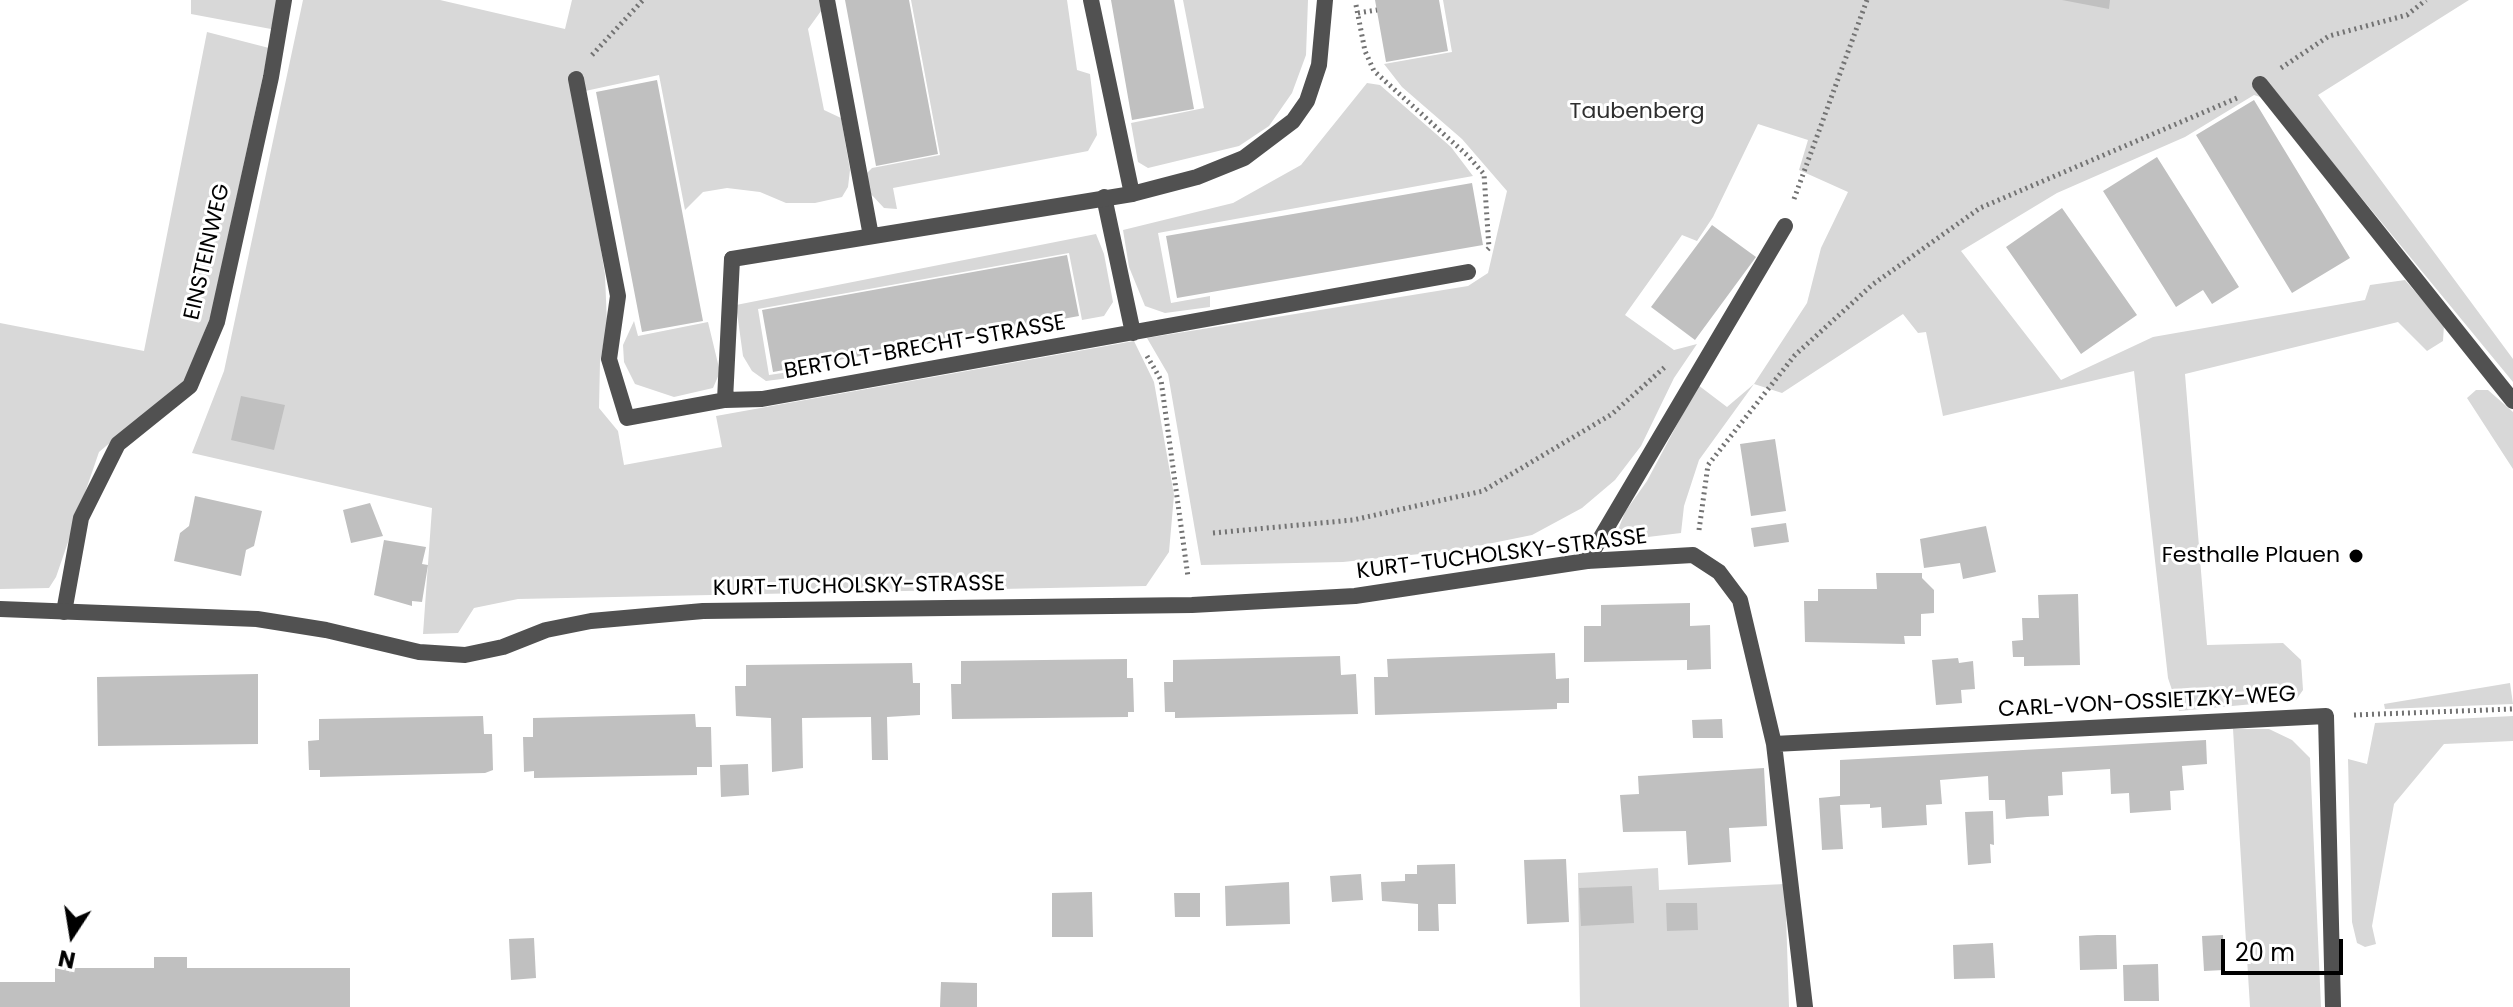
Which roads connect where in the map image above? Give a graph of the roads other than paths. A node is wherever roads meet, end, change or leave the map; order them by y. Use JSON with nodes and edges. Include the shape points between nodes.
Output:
{"nodes":[{"id":1,"x":284,"y":0,"type":"edge"},
{"id":2,"x":827,"y":0,"type":"edge"},
{"id":3,"x":1091,"y":0,"type":"edge"},
{"id":4,"x":1325,"y":0,"type":"edge"},
{"id":5,"x":576,"y":79,"type":"road end"},
{"id":6,"x":2260,"y":84,"type":"road end"},
{"id":7,"x":1132,"y":194,"type":"junction"},
{"id":8,"x":1104,"y":197,"type":"junction"},
{"id":9,"x":1785,"y":226,"type":"road end"},
{"id":10,"x":871,"y":236,"type":"junction"},
{"id":11,"x":1468,"y":272,"type":"road end"},
{"id":12,"x":1133,"y":333,"type":"junction"},
{"id":13,"x":725,"y":400,"type":"junction"},
{"id":14,"x":2513,"y":401,"type":"edge"},
{"id":15,"x":1587,"y":561,"type":"junction"},
{"id":16,"x":0,"y":609,"type":"edge"},
{"id":17,"x":64,"y":612,"type":"junction"},
{"id":18,"x":1774,"y":744,"type":"junction"},
{"id":19,"x":1805,"y":1007,"type":"edge"},
{"id":20,"x":2333,"y":1007,"type":"edge"}],
"edges":[{"from":1,"to":17,"type":"street","name":"EINSTEINWEG","via":[[217,322],[190,386],[118,444],[81,518]]},
{"from":2,"to":10,"type":"street"},
{"from":3,"to":7,"type":"street"},
{"from":4,"to":7,"type":"street","via":[[1319,65],[1307,101],[1293,121],[1244,158]]},
{"from":5,"to":13,"type":"street","name":"BERTOLT-BRECHT-STRASSE","via":[[618,296],[609,359],[627,418]]},
{"from":6,"to":14,"type":"street"},
{"from":7,"to":8,"type":"street"},
{"from":8,"to":10,"type":"street"},
{"from":8,"to":12,"type":"street"},
{"from":9,"to":15,"type":"street"},
{"from":10,"to":13,"type":"street","via":[[732,259]]},
{"from":11,"to":12,"type":"street","name":"BERTOLT-BRECHT-STRASSE"},
{"from":12,"to":13,"type":"street","name":"BERTOLT-BRECHT-STRASSE","via":[[762,399]]},
{"from":15,"to":17,"type":"street","name":"KURT-TUCHOLSKY-STRASSE","via":[[1355,596],[1192,605],[703,611],[591,621],[465,655],[419,652],[257,619]]},
{"from":15,"to":18,"type":"street","name":"KURT-TUCHOLSKY-STRASSE","via":[[1693,555],[1719,572],[1740,600]]},
{"from":16,"to":17,"type":"street","name":"KURT-TUCHOLSKY-STRASSE"},
{"from":18,"to":19,"type":"street"},
{"from":18,"to":20,"type":"street","name":"CARL-VON-OSSIETZKY-WEG","via":[[2326,716]]}]}
